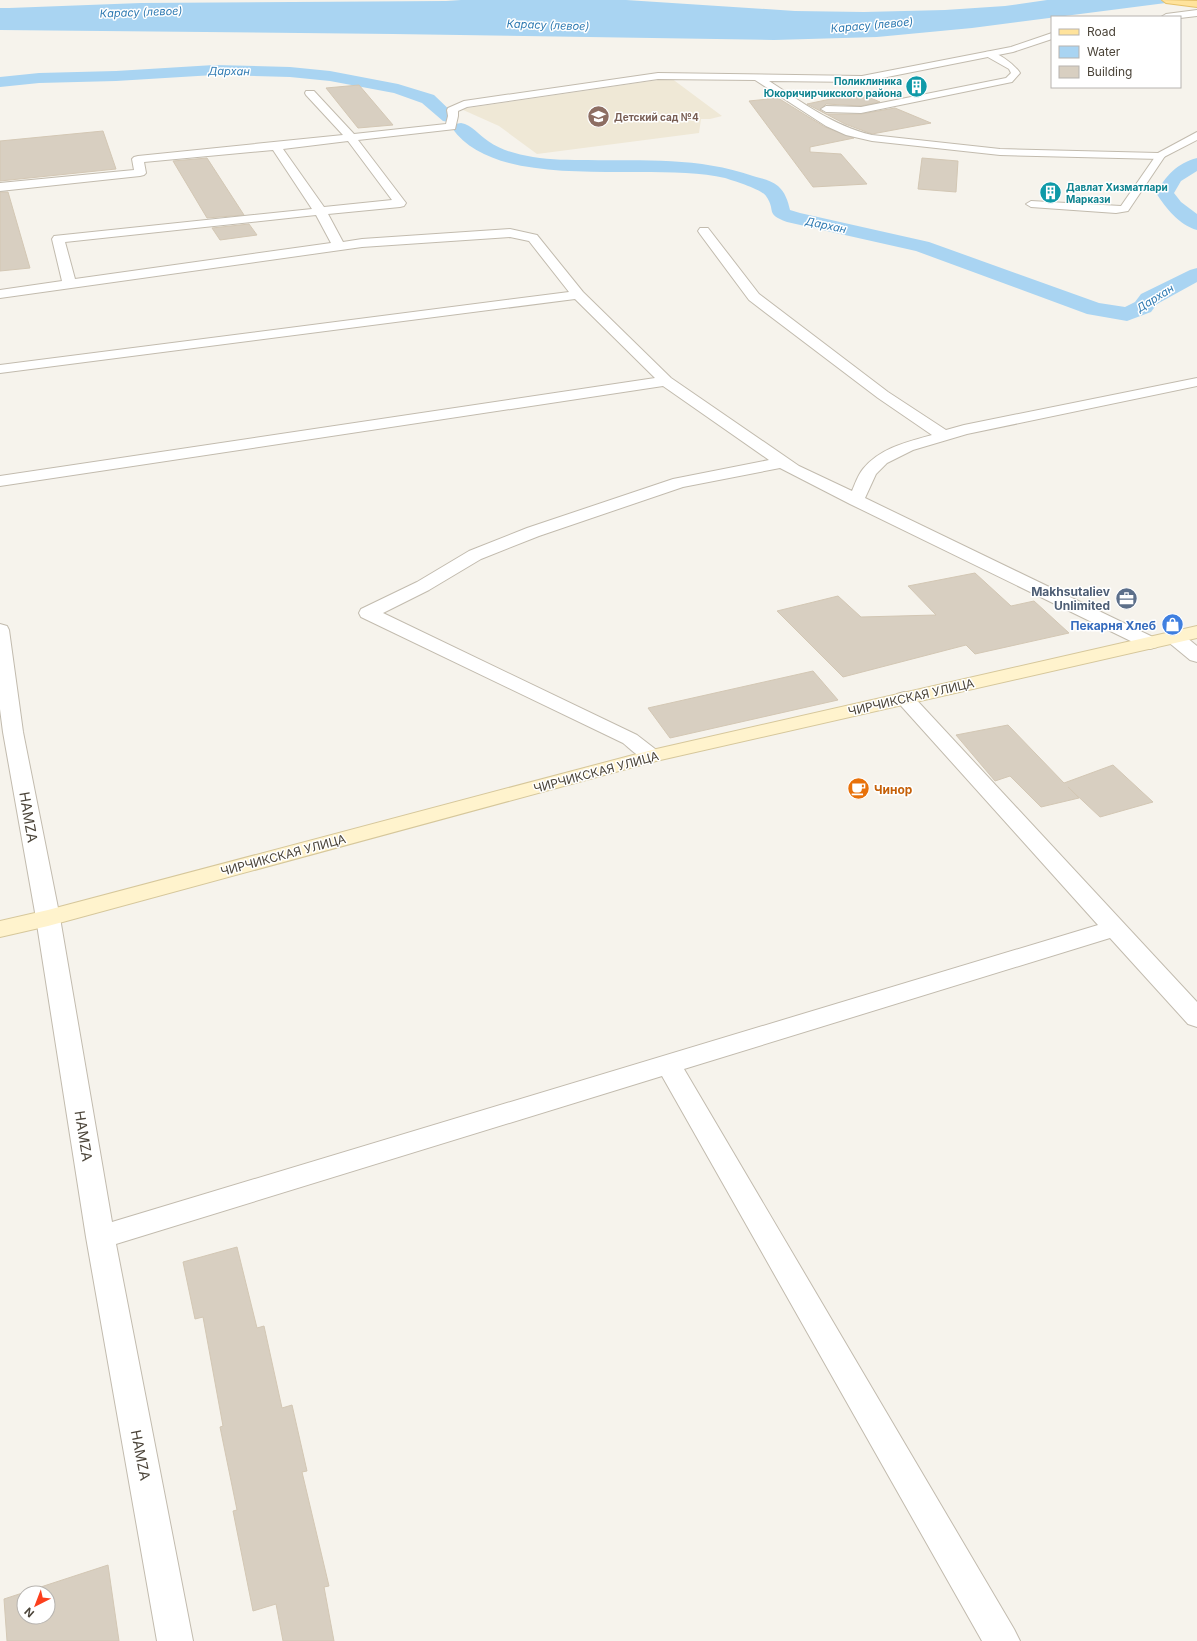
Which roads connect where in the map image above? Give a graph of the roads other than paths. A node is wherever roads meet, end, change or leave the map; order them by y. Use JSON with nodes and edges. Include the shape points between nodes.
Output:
{"nodes":[{"id":1,"x":1166,"y":0,"type":"edge"},
{"id":2,"x":1194,"y":0,"type":"edge"},
{"id":3,"x":1197,"y":0,"type":"edge"},
{"id":4,"x":1197,"y":4,"type":"edge"},
{"id":5,"x":1197,"y":13,"type":"edge"},
{"id":6,"x":1174,"y":16,"type":"edge"},
{"id":7,"x":1051,"y":36,"type":"edge"},
{"id":8,"x":988,"y":54,"type":"junction"},
{"id":9,"x":758,"y":78,"type":"junction"},
{"id":10,"x":310,"y":93,"type":"dead end"},
{"id":11,"x":826,"y":109,"type":"dead end"},
{"id":12,"x":1197,"y":135,"type":"edge"},
{"id":13,"x":350,"y":138,"type":"junction"},
{"id":14,"x":276,"y":146,"type":"junction"},
{"id":15,"x":1160,"y":156,"type":"junction"},
{"id":16,"x":0,"y":187,"type":"edge"},
{"id":17,"x":1031,"y":204,"type":"dead end"},
{"id":18,"x":320,"y":211,"type":"junction"},
{"id":19,"x":704,"y":231,"type":"dead end"},
{"id":20,"x":343,"y":246,"type":"junction"},
{"id":21,"x":70,"y":285,"type":"junction"},
{"id":22,"x":0,"y":294,"type":"edge"},
{"id":23,"x":578,"y":295,"type":"junction"},
{"id":24,"x":0,"y":369,"type":"edge"},
{"id":25,"x":666,"y":381,"type":"junction"},
{"id":26,"x":1197,"y":382,"type":"edge"},
{"id":27,"x":943,"y":435,"type":"junction"},
{"id":28,"x":784,"y":462,"type":"junction"},
{"id":29,"x":0,"y":481,"type":"edge"},
{"id":30,"x":856,"y":500,"type":"junction"},
{"id":31,"x":0,"y":630,"type":"edge"},
{"id":32,"x":1197,"y":632,"type":"edge"},
{"id":33,"x":1174,"y":637,"type":"junction"},
{"id":34,"x":1150,"y":643,"type":"junction"},
{"id":35,"x":1197,"y":656,"type":"edge"},
{"id":36,"x":904,"y":698,"type":"junction"},
{"id":37,"x":652,"y":756,"type":"junction"},
{"id":38,"x":48,"y":918,"type":"junction"},
{"id":39,"x":1114,"y":928,"type":"junction"},
{"id":40,"x":0,"y":929,"type":"edge"},
{"id":41,"x":1197,"y":1018,"type":"edge"},
{"id":42,"x":668,"y":1063,"type":"junction"},
{"id":43,"x":100,"y":1237,"type":"junction"},
{"id":44,"x":175,"y":1641,"type":"edge"},
{"id":45,"x":1002,"y":1641,"type":"edge"}],
"edges":[{"from":1,"to":4,"type":"main road"},
{"from":2,"to":3,"type":"main road"},
{"from":5,"to":6,"type":"street"},
{"from":7,"to":8,"type":"street"},
{"from":8,"to":9,"type":"street","via":[[862,79]]},
{"from":8,"to":11,"type":"lane","via":[[1012,67],[1016,73],[1009,80],[861,110]]},
{"from":9,"to":13,"type":"street","via":[[658,76],[464,104],[452,110],[451,126]]},
{"from":9,"to":15,"type":"street","via":[[830,124],[850,133],[872,138],[1000,152]]},
{"from":10,"to":13,"type":"street"},
{"from":12,"to":15,"type":"street"},
{"from":13,"to":14,"type":"street"},
{"from":13,"to":18,"type":"street","via":[[400,203]]},
{"from":14,"to":16,"type":"street","via":[[138,159],[140,173]]},
{"from":14,"to":18,"type":"street"},
{"from":15,"to":17,"type":"lane","via":[[1124,209]]},
{"from":18,"to":20,"type":"street"},
{"from":18,"to":21,"type":"street","via":[[58,239]]},
{"from":19,"to":27,"type":"street","via":[[754,297],[883,395]]},
{"from":20,"to":21,"type":"street"},
{"from":20,"to":23,"type":"street","via":[[510,233],[533,238]]},
{"from":21,"to":22,"type":"street"},
{"from":23,"to":24,"type":"street"},
{"from":23,"to":25,"type":"street"},
{"from":25,"to":28,"type":"street"},
{"from":25,"to":29,"type":"street"},
{"from":26,"to":27,"type":"street"},
{"from":27,"to":30,"type":"street","via":[[907,447],[881,460],[869,472]]},
{"from":28,"to":30,"type":"street"},
{"from":28,"to":37,"type":"street","via":[[679,483],[533,532],[475,555],[423,586],[368,613],[630,739]]},
{"from":30,"to":34,"type":"street"},
{"from":31,"to":38,"type":"street","name":"HAMZA","via":[[13,732]]},
{"from":32,"to":33,"type":"main road","name":"ЧИРЧИКСКАЯ УЛИЦА"},
{"from":33,"to":34,"type":"main road","name":"ЧИРЧИКСКАЯ УЛИЦА"},
{"from":33,"to":35,"type":"street"},
{"from":34,"to":36,"type":"main road","name":"ЧИРЧИКСКАЯ УЛИЦА"},
{"from":36,"to":37,"type":"main road","name":"ЧИРЧИКСКАЯ УЛИЦА"},
{"from":36,"to":39,"type":"street"},
{"from":37,"to":38,"type":"main road","name":"ЧИРЧИКСКАЯ УЛИЦА"},
{"from":38,"to":40,"type":"main road","name":"ЧИРЧИКСКАЯ УЛИЦА"},
{"from":38,"to":43,"type":"street","name":"HAMZA"},
{"from":39,"to":41,"type":"street"},
{"from":39,"to":42,"type":"street"},
{"from":42,"to":43,"type":"street"},
{"from":42,"to":45,"type":"street"},
{"from":43,"to":44,"type":"street","name":"HAMZA"}]}
